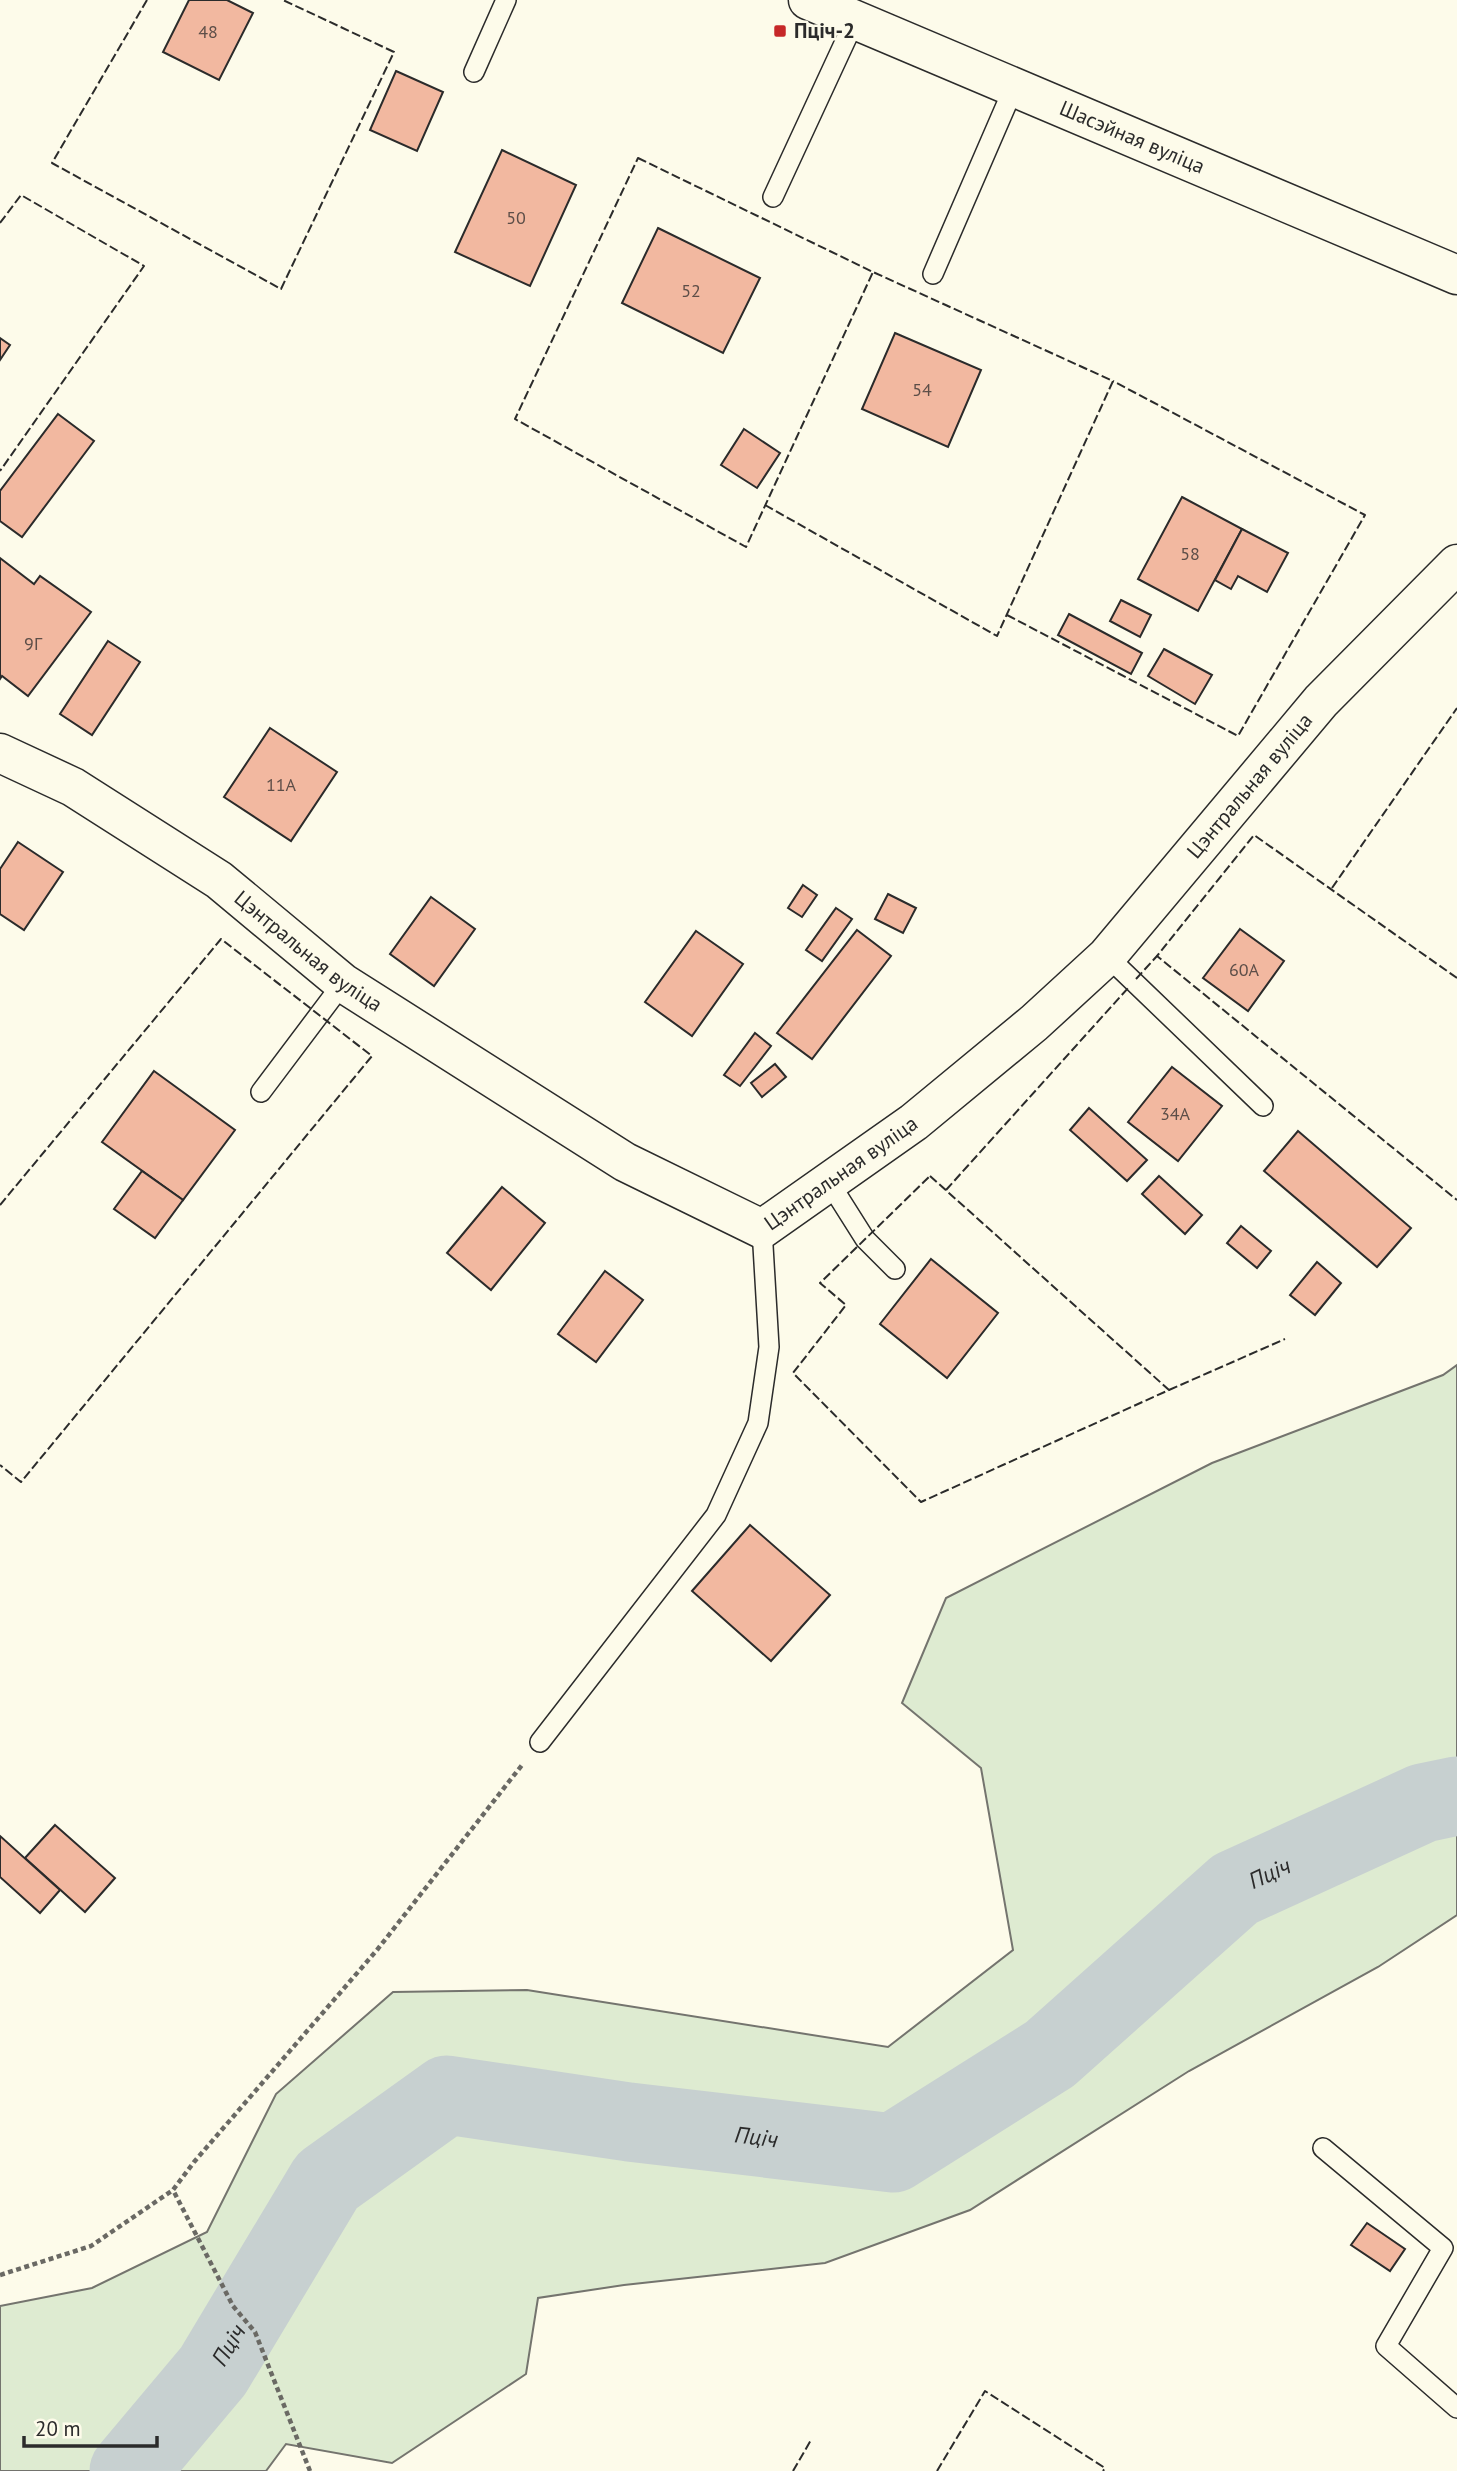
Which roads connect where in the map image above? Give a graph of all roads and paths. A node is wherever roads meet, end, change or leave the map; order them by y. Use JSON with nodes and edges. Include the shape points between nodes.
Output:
{"nodes":[{"id":1,"x":506,"y":0,"type":"edge"},
{"id":2,"x":808,"y":0,"type":"edge"},
{"id":3,"x":855,"y":20,"type":"junction"},
{"id":4,"x":474,"y":72,"type":"dead end"},
{"id":5,"x":1014,"y":87,"type":"junction"},
{"id":6,"x":774,"y":197,"type":"dead end"},
{"id":7,"x":933,"y":274,"type":"dead end"},
{"id":8,"x":1457,"y":275,"type":"edge"},
{"id":9,"x":1457,"y":564,"type":"edge"},
{"id":10,"x":0,"y":753,"type":"edge"},
{"id":11,"x":1107,"y":956,"type":"junction"},
{"id":12,"x":343,"y":983,"type":"junction"},
{"id":13,"x":261,"y":1092,"type":"dead end"},
{"id":14,"x":1263,"y":1106,"type":"dead end"},
{"id":15,"x":829,"y":1182,"type":"junction"},
{"id":16,"x":762,"y":1229,"type":"junction"},
{"id":17,"x":895,"y":1269,"type":"dead end"},
{"id":18,"x":540,"y":1742,"type":"joint"},
{"id":19,"x":1323,"y":2148,"type":"dead end"},
{"id":20,"x":173,"y":2190,"type":"junction"},
{"id":21,"x":0,"y":2274,"type":"edge"},
{"id":22,"x":1457,"y":2408,"type":"edge"},
{"id":23,"x":310,"y":2471,"type":"edge"}],
"edges":[{"from":1,"to":4,"type":"lane"},
{"from":2,"to":3,"type":"street","name":"Шасэйная вуліца"},
{"from":3,"to":5,"type":"street","name":"Шасэйная вуліца"},
{"from":3,"to":6,"type":"lane"},
{"from":5,"to":7,"type":"lane"},
{"from":5,"to":8,"type":"street","name":"Шасэйная вуліца"},
{"from":9,"to":11,"type":"street","name":"Цэнтральная вуліца","via":[[1321,702]]},
{"from":10,"to":12,"type":"street","name":"Цэнтральная вуліца","via":[[73,787],[219,880]]},
{"from":11,"to":14,"type":"lane"},
{"from":11,"to":15,"type":"street","name":"Цэнтральная вуліца","via":[[914,1122]]},
{"from":12,"to":13,"type":"lane"},
{"from":12,"to":16,"type":"street","name":"Цэнтральная вуліца","via":[[625,1162]]},
{"from":15,"to":16,"type":"street","name":"Цэнтральная вуліца"},
{"from":15,"to":17,"type":"lane","via":[[865,1239]]},
{"from":16,"to":18,"type":"lane","via":[[769,1347],[758,1423],[716,1516]]},
{"from":18,"to":20,"type":"path","via":[[377,1950]]},
{"from":19,"to":22,"type":"lane","via":[[1443,2248],[1386,2346]]},
{"from":20,"to":21,"type":"path","via":[[91,2246]]},
{"from":20,"to":23,"type":"path","via":[[233,2306],[255,2332]]}]}
